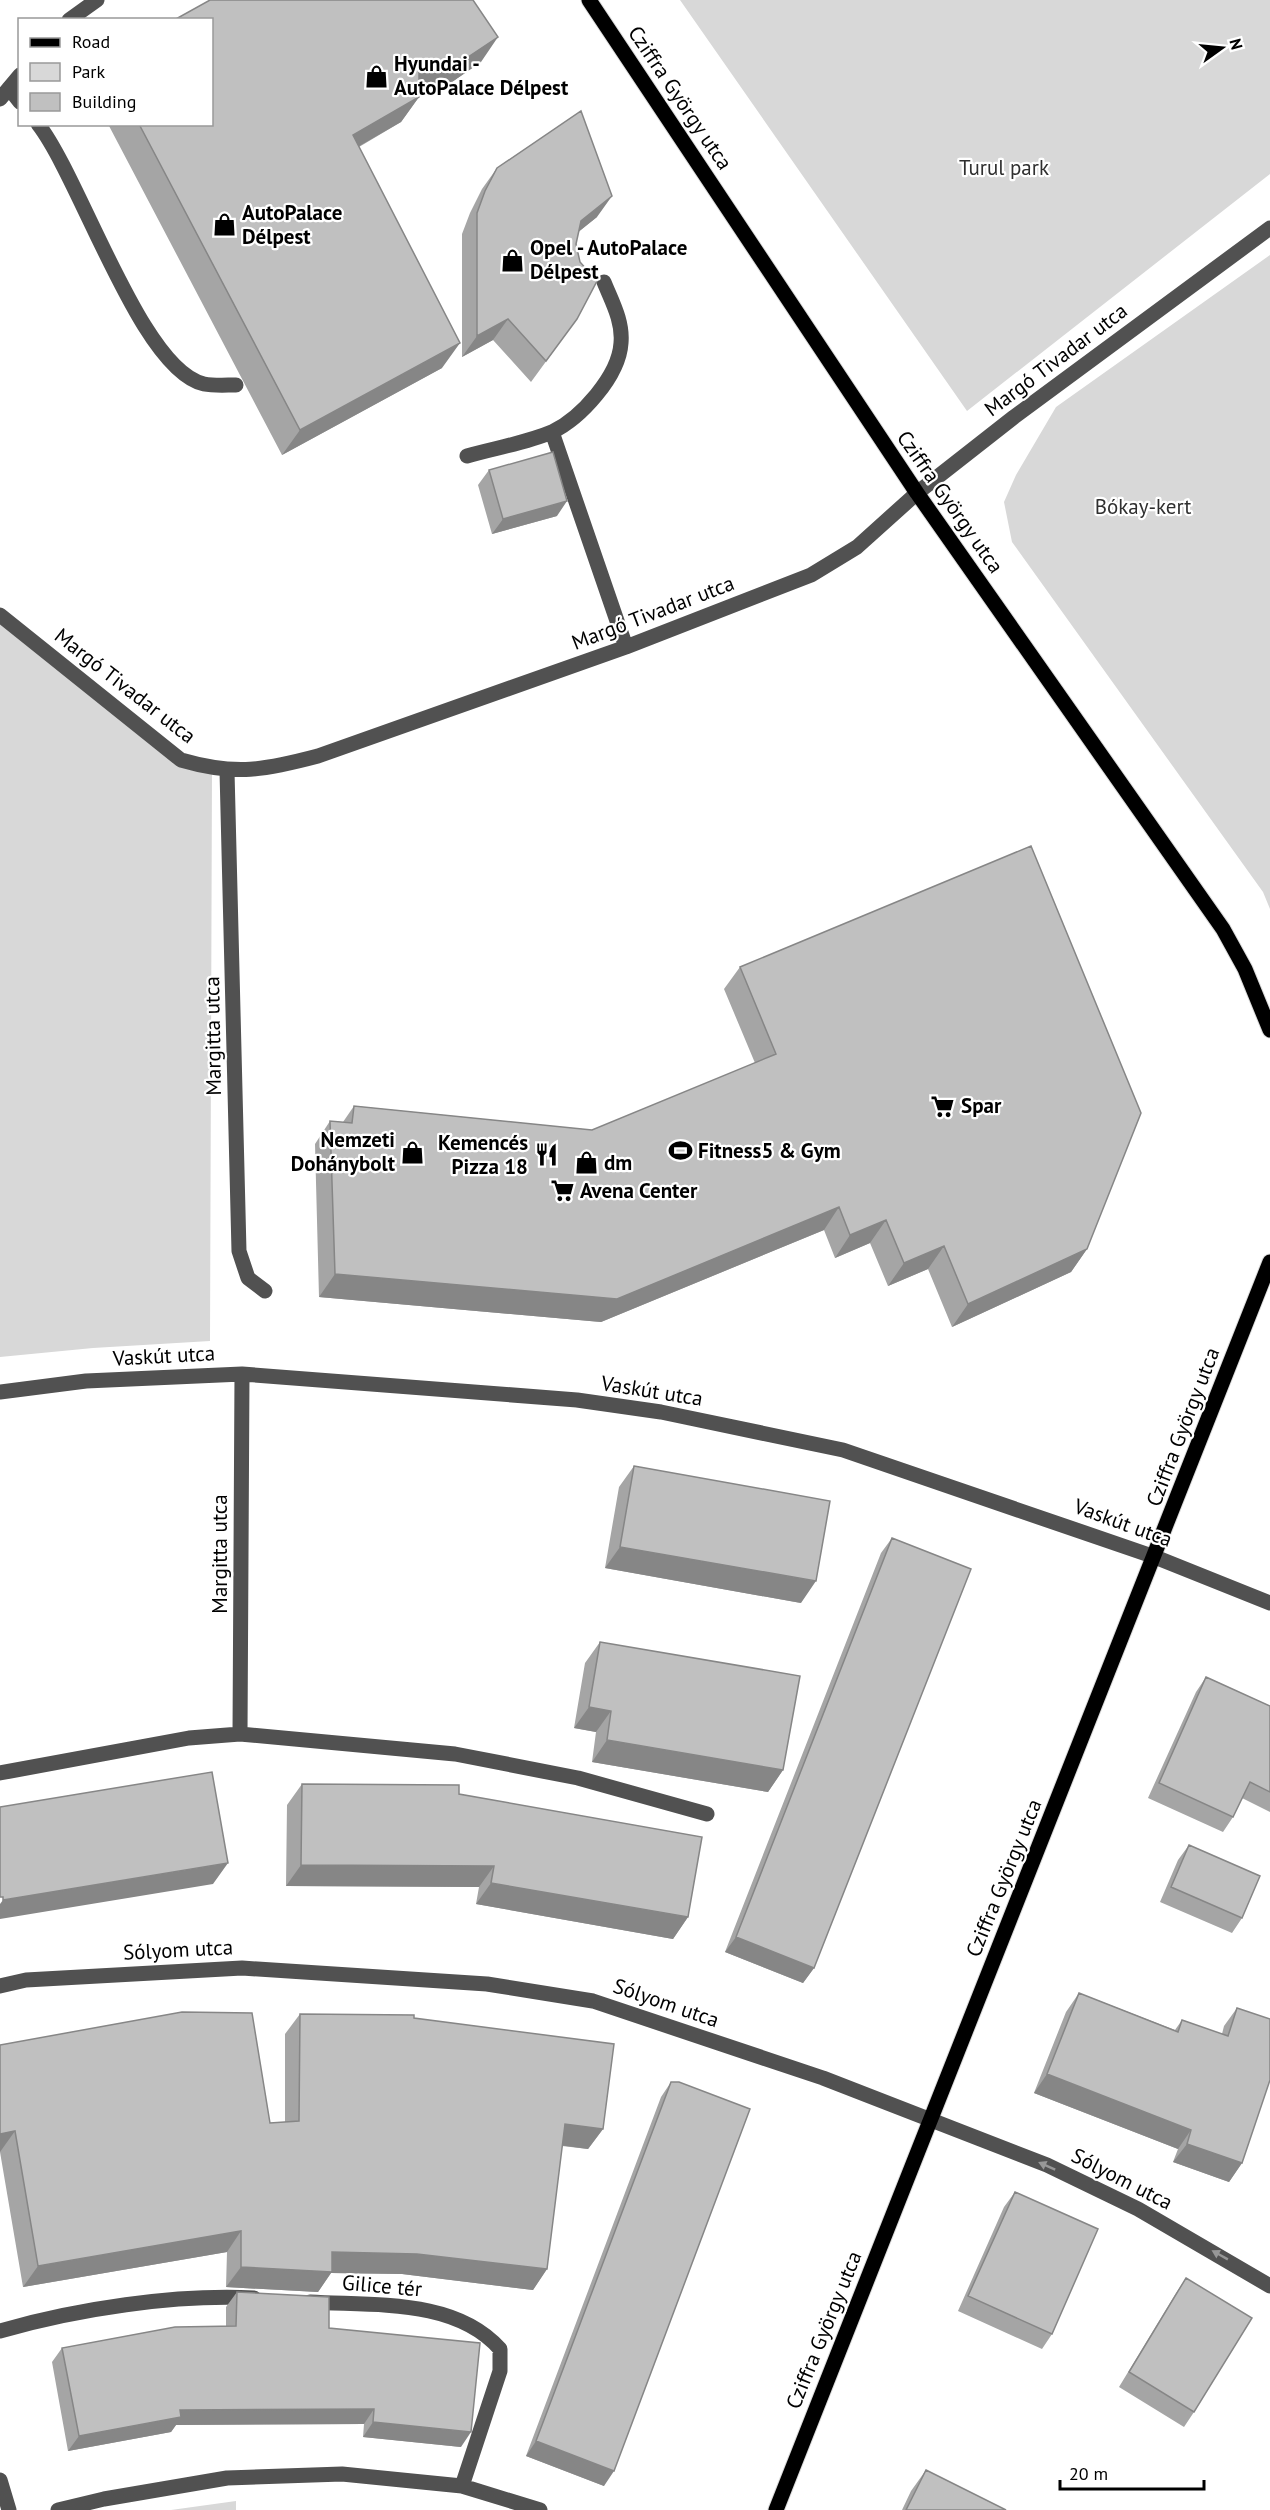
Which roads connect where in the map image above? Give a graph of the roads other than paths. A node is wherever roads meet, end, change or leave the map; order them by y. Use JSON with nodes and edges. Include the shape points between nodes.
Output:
{"nodes":[{"id":1,"x":97,"y":0,"type":"edge"},
{"id":2,"x":589,"y":0,"type":"edge"},
{"id":3,"x":72,"y":18,"type":"edge"},
{"id":4,"x":18,"y":77,"type":"edge"},
{"id":5,"x":4,"y":94,"type":"edge"},
{"id":6,"x":18,"y":101,"type":"edge"},
{"id":7,"x":39,"y":126,"type":"edge"},
{"id":8,"x":1270,"y":228,"type":"edge"},
{"id":9,"x":604,"y":282,"type":"dead end"},
{"id":10,"x":236,"y":385,"type":"dead end"},
{"id":11,"x":552,"y":432,"type":"junction"},
{"id":12,"x":467,"y":456,"type":"dead end"},
{"id":13,"x":917,"y":493,"type":"junction"},
{"id":14,"x":0,"y":615,"type":"edge"},
{"id":15,"x":626,"y":647,"type":"junction"},
{"id":16,"x":227,"y":771,"type":"junction"},
{"id":17,"x":1270,"y":1029,"type":"edge"},
{"id":18,"x":1270,"y":1262,"type":"edge"},
{"id":19,"x":265,"y":1291,"type":"dead end"},
{"id":20,"x":242,"y":1374,"type":"junction"},
{"id":21,"x":0,"y":1392,"type":"edge"},
{"id":22,"x":1155,"y":1557,"type":"junction"},
{"id":23,"x":1270,"y":1603,"type":"edge"},
{"id":24,"x":240,"y":1734,"type":"junction"},
{"id":25,"x":0,"y":1773,"type":"edge"},
{"id":26,"x":706,"y":1814,"type":"dead end"},
{"id":27,"x":0,"y":1986,"type":"edge"},
{"id":28,"x":930,"y":2120,"type":"junction"},
{"id":29,"x":1270,"y":2286,"type":"edge"},
{"id":30,"x":269,"y":2299,"type":"edge"},
{"id":31,"x":292,"y":2301,"type":"edge"},
{"id":32,"x":0,"y":2331,"type":"edge"},
{"id":33,"x":0,"y":2480,"type":"edge"},
{"id":34,"x":462,"y":2486,"type":"junction"},
{"id":35,"x":9,"y":2510,"type":"edge"},
{"id":36,"x":58,"y":2510,"type":"edge"},
{"id":37,"x":540,"y":2510,"type":"edge"},
{"id":38,"x":776,"y":2510,"type":"edge"}],
"edges":[{"from":1,"to":3,"type":"street"},
{"from":2,"to":13,"type":"main road","name":"Cziffra György utca"},
{"from":4,"to":5,"type":"street"},
{"from":5,"to":6,"type":"street"},
{"from":7,"to":10,"type":"street","via":[[146,333],[172,365],[203,384]]},
{"from":8,"to":13,"type":"street","name":"Margó Tivadar utca"},
{"from":9,"to":11,"type":"street","via":[[619,316],[621,345],[611,373],[594,398],[576,417]]},
{"from":11,"to":12,"type":"street"},
{"from":11,"to":15,"type":"street"},
{"from":13,"to":15,"type":"street","name":"Margó Tivadar utca","via":[[857,546],[811,575]]},
{"from":13,"to":17,"type":"main road","name":"Cziffra György utca","via":[[1223,929]]},
{"from":14,"to":16,"type":"street","name":"Margó Tivadar utca","via":[[181,760]]},
{"from":15,"to":16,"type":"street","name":"Margó Tivadar utca","via":[[318,756],[268,769]]},
{"from":16,"to":19,"type":"street","name":"Margitta utca","via":[[239,1251],[248,1278]]},
{"from":18,"to":22,"type":"main road","name":"Cziffra György utca"},
{"from":20,"to":21,"type":"street","name":"Vaskút utca","via":[[98,1380]]},
{"from":20,"to":22,"type":"street","name":"Vaskút utca","via":[[577,1400],[661,1412],[843,1450]]},
{"from":20,"to":24,"type":"street","name":"Margitta utca"},
{"from":22,"to":23,"type":"street","name":"Vaskút utca"},
{"from":22,"to":28,"type":"main road","name":"Cziffra György utca"},
{"from":24,"to":25,"type":"street","via":[[189,1738]]},
{"from":24,"to":26,"type":"street","via":[[455,1754],[578,1778]]},
{"from":27,"to":28,"type":"street","name":"Sólyom utca","via":[[26,1980],[242,1968],[487,1984],[594,2001],[823,2078]]},
{"from":29,"to":28,"type":"street","name":"Sólyom utca","one_way":true,"via":[[1138,2209],[1047,2165]]},
{"from":28,"to":38,"type":"main road","name":"Cziffra György utca"},
{"from":30,"to":32,"type":"street","via":[[157,2301]]},
{"from":31,"to":34,"type":"street","name":"Gilice tér","via":[[416,2308],[463,2320],[487,2334],[500,2349],[500,2371]]},
{"from":33,"to":35,"type":"street"},
{"from":34,"to":36,"type":"street","via":[[342,2474],[227,2478]]},
{"from":34,"to":37,"type":"street"}]}
